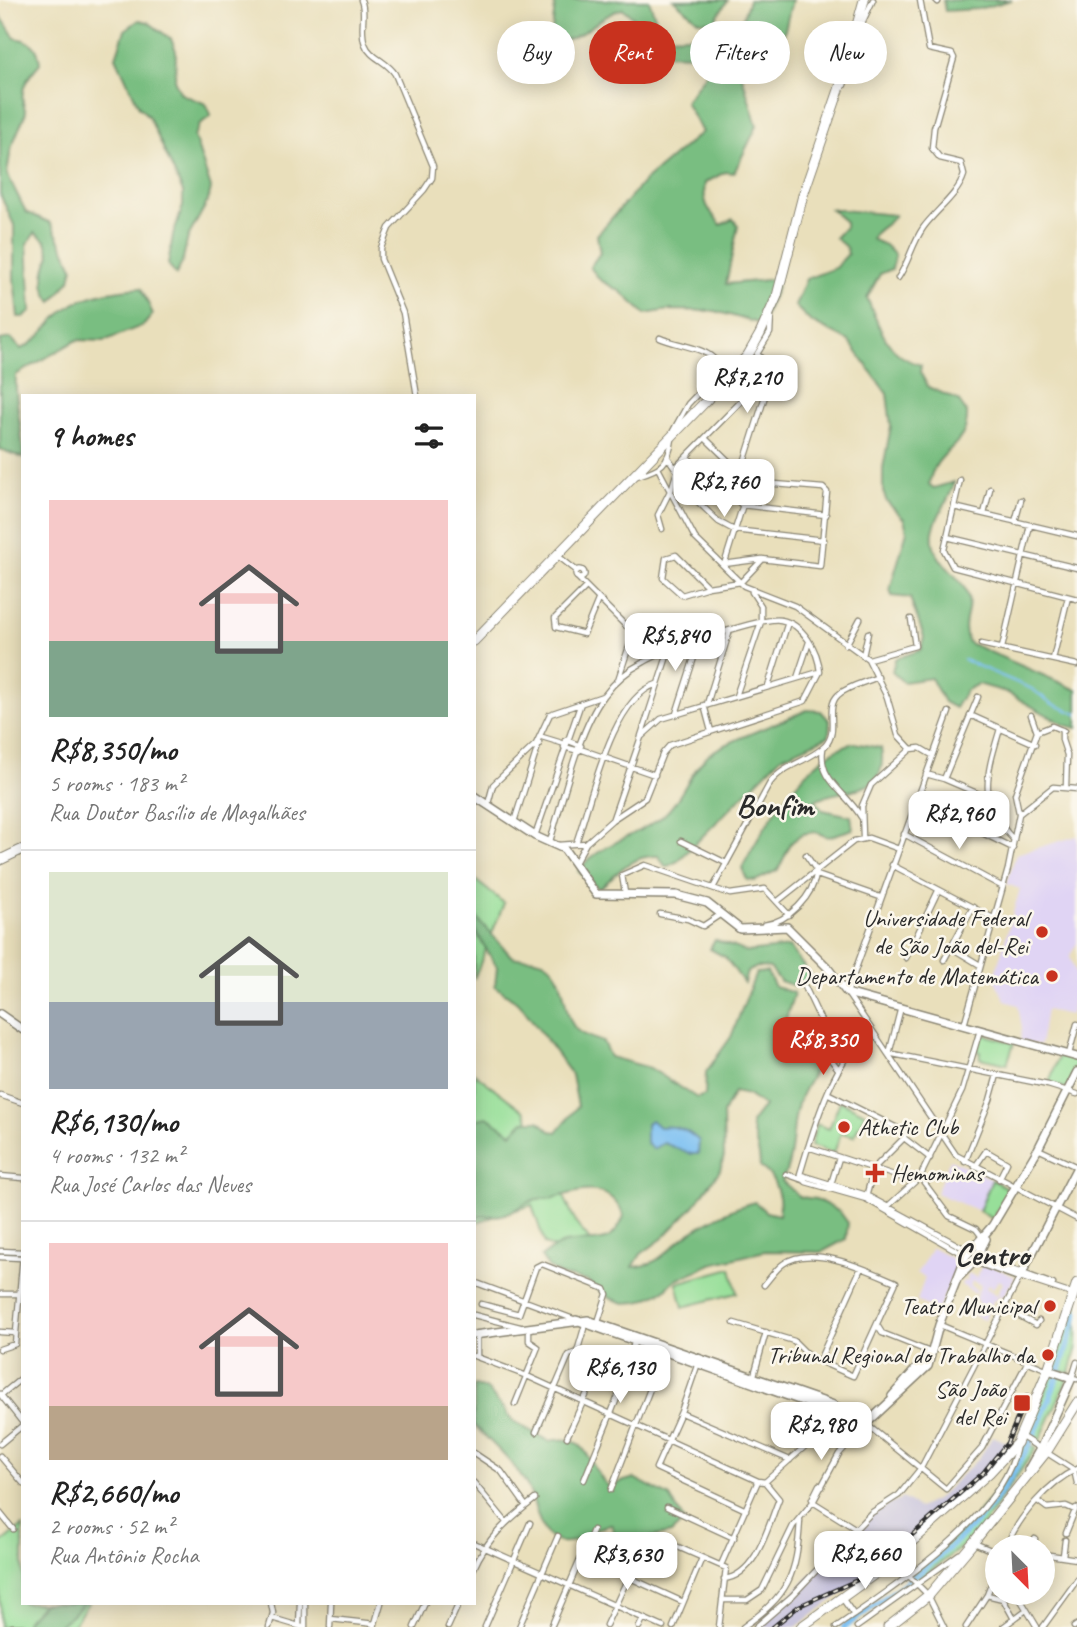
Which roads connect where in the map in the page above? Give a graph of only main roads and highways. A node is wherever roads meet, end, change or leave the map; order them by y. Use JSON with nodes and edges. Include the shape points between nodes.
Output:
{"nodes":[{"id":1,"x":864,"y":0,"type":"edge"},
{"id":2,"x":476,"y":639,"type":"edge"},
{"id":3,"x":476,"y":797,"type":"edge"},
{"id":4,"x":21,"y":850,"type":"edge"},
{"id":5,"x":0,"y":860,"type":"edge"},
{"id":6,"x":0,"y":1014,"type":"edge"},
{"id":7,"x":21,"y":1029,"type":"edge"},
{"id":8,"x":1073,"y":1056,"type":"edge"},
{"id":9,"x":1077,"y":1072,"type":"edge"},
{"id":10,"x":1073,"y":1092,"type":"edge"},
{"id":11,"x":1077,"y":1167,"type":"edge"},
{"id":12,"x":982,"y":1242,"type":"junction"},
{"id":13,"x":967,"y":1254,"type":"junction"},
{"id":14,"x":976,"y":1259,"type":"junction"},
{"id":15,"x":956,"y":1280,"type":"junction"},
{"id":16,"x":1075,"y":1289,"type":"edge"},
{"id":17,"x":576,"y":1321,"type":"junction"},
{"id":18,"x":476,"y":1335,"type":"edge"},
{"id":19,"x":665,"y":1351,"type":"junction"},
{"id":20,"x":1051,"y":1371,"type":"junction"},
{"id":21,"x":1073,"y":1378,"type":"edge"},
{"id":22,"x":752,"y":1381,"type":"junction"},
{"id":23,"x":1076,"y":1406,"type":"edge"},
{"id":24,"x":868,"y":1424,"type":"junction"},
{"id":25,"x":1045,"y":1447,"type":"junction"},
{"id":26,"x":801,"y":1627,"type":"edge"},
{"id":27,"x":888,"y":1627,"type":"edge"}],
"edges":[{"from":1,"to":2,"type":"highway","via":[[771,315],[748,355]]},
{"from":3,"to":8,"type":"main road","via":[[535,836],[554,843],[575,863],[590,889],[604,896],[683,896],[707,904],[745,930],[787,928],[847,993]]},
{"from":4,"to":5,"type":"highway"},
{"from":6,"to":7,"type":"main road"},
{"from":9,"to":10,"type":"main road"},
{"from":10,"to":12,"type":"main road"},
{"from":11,"to":14,"type":"main road","via":[[1021,1275]]},
{"from":12,"to":13,"type":"main road"},
{"from":12,"to":14,"type":"main road"},
{"from":13,"to":14,"type":"main road"},
{"from":13,"to":15,"type":"main road"},
{"from":14,"to":15,"type":"main road"},
{"from":15,"to":24,"type":"main road","via":[[928,1366]]},
{"from":16,"to":20,"type":"highway"},
{"from":17,"to":18,"type":"main road"},
{"from":17,"to":19,"type":"main road"},
{"from":17,"to":19,"type":"main road","via":[[597,1323]]},
{"from":19,"to":22,"type":"main road"},
{"from":20,"to":21,"type":"main road"},
{"from":20,"to":26,"type":"highway","via":[[1022,1440],[892,1559]]},
{"from":21,"to":25,"type":"main road"},
{"from":22,"to":24,"type":"main road"},
{"from":22,"to":24,"type":"main road","via":[[831,1404]]},
{"from":23,"to":25,"type":"highway"},
{"from":25,"to":27,"type":"highway","via":[[974,1543],[945,1570],[928,1595]]}]}
